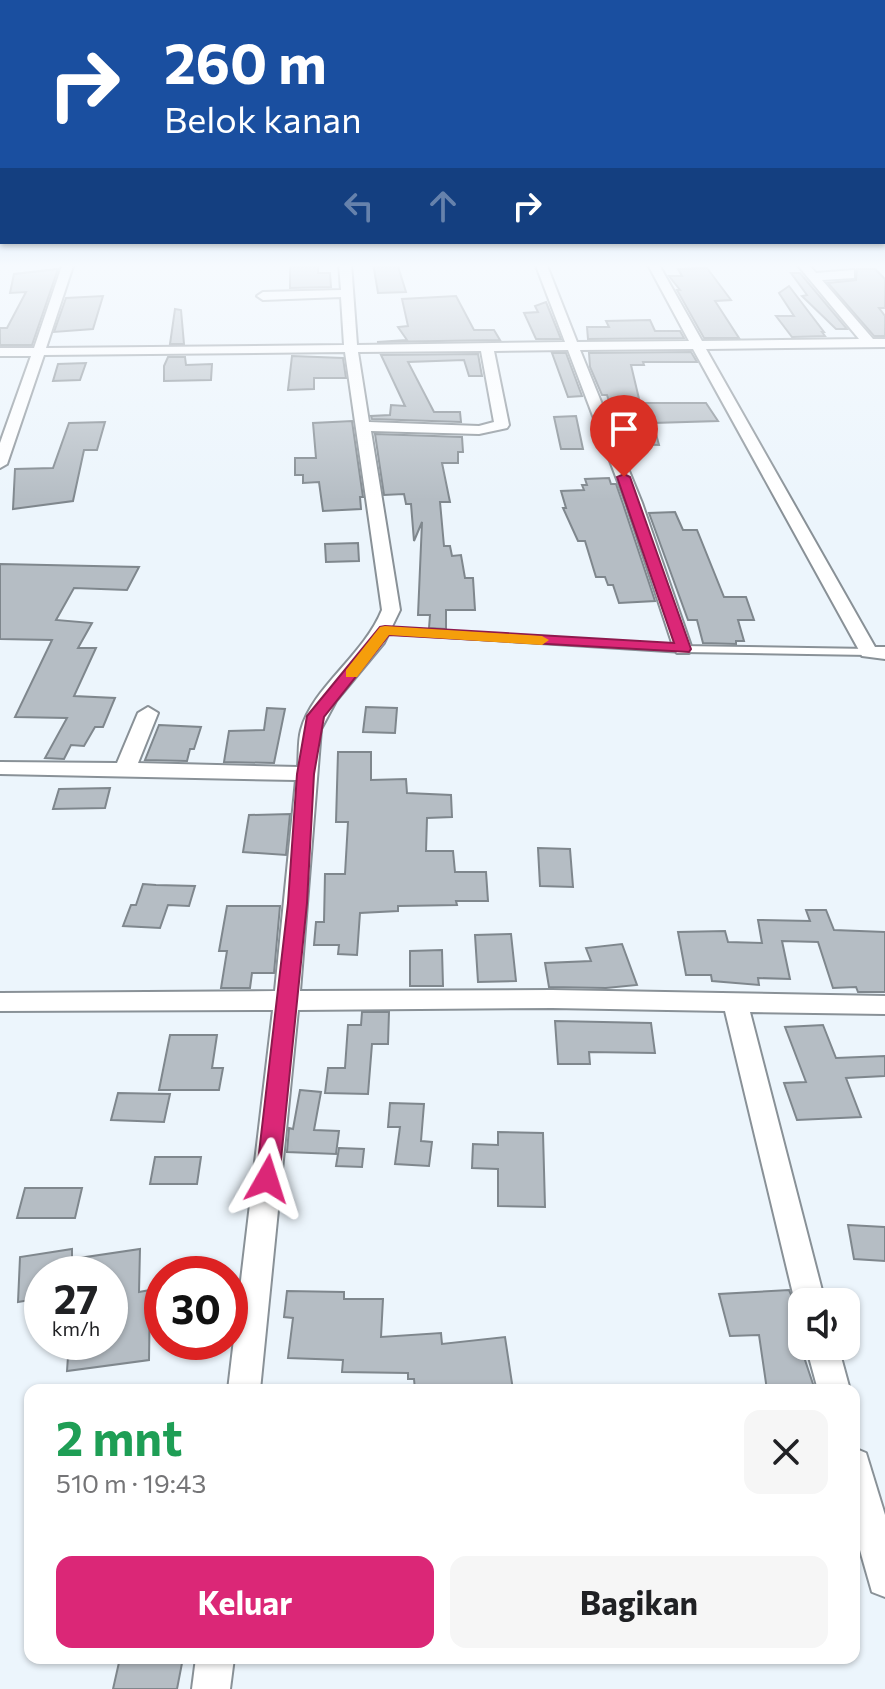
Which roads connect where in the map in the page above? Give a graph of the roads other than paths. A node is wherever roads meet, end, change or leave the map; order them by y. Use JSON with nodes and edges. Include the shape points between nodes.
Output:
{"nodes":[{"id":1,"x":42,"y":342,"type":"edge"},
{"id":2,"x":350,"y":342,"type":"edge"},
{"id":3,"x":570,"y":342,"type":"edge"},
{"id":4,"x":698,"y":342,"type":"edge"},
{"id":5,"x":869,"y":343,"type":"joint"},
{"id":6,"x":885,"y":343,"type":"edge"},
{"id":7,"x":700,"y":345,"type":"junction"},
{"id":8,"x":572,"y":347,"type":"junction"},
{"id":9,"x":487,"y":348,"type":"junction"},
{"id":10,"x":351,"y":350,"type":"junction"},
{"id":11,"x":0,"y":352,"type":"edge"},
{"id":12,"x":38,"y":352,"type":"junction"},
{"id":13,"x":363,"y":426,"type":"junction"},
{"id":14,"x":0,"y":464,"type":"edge"},
{"id":15,"x":385,"y":631,"type":"junction"},
{"id":16,"x":683,"y":649,"type":"junction"},
{"id":17,"x":877,"y":653,"type":"edge"},
{"id":18,"x":148,"y":713,"type":"dead end"},
{"id":19,"x":0,"y":768,"type":"edge"},
{"id":20,"x":125,"y":769,"type":"junction"},
{"id":21,"x":306,"y":774,"type":"junction"},
{"id":22,"x":287,"y":998,"type":"junction"},
{"id":23,"x":0,"y":1002,"type":"edge"},
{"id":24,"x":735,"y":1002,"type":"junction"},
{"id":25,"x":885,"y":1005,"type":"edge"},
{"id":26,"x":806,"y":1288,"type":"edge"},
{"id":27,"x":826,"y":1360,"type":"edge"},
{"id":28,"x":245,"y":1384,"type":"edge"},
{"id":29,"x":832,"y":1384,"type":"edge"},
{"id":30,"x":860,"y":1487,"type":"edge"},
{"id":31,"x":885,"y":1579,"type":"edge"},
{"id":32,"x":214,"y":1664,"type":"edge"},
{"id":33,"x":211,"y":1689,"type":"edge"}],
"edges":[{"from":1,"to":12,"type":"street"},
{"from":2,"to":10,"type":"street"},
{"from":3,"to":8,"type":"street"},
{"from":4,"to":7,"type":"street"},
{"from":5,"to":6,"type":"street"},
{"from":5,"to":7,"type":"street"},
{"from":7,"to":8,"type":"street"},
{"from":7,"to":17,"type":"street"},
{"from":8,"to":9,"type":"street"},
{"from":8,"to":16,"type":"street","via":[[634,503]]},
{"from":9,"to":10,"type":"street"},
{"from":9,"to":13,"type":"street","via":[[502,425],[479,430]]},
{"from":10,"to":12,"type":"street"},
{"from":10,"to":13,"type":"street"},
{"from":11,"to":12,"type":"street"},
{"from":12,"to":14,"type":"street"},
{"from":13,"to":15,"type":"street","via":[[391,610]]},
{"from":15,"to":16,"type":"lane"},
{"from":15,"to":21,"type":"street","via":[[316,716]]},
{"from":16,"to":17,"type":"lane"},
{"from":18,"to":20,"type":"street"},
{"from":19,"to":20,"type":"street"},
{"from":20,"to":21,"type":"street"},
{"from":21,"to":22,"type":"street"},
{"from":22,"to":23,"type":"street"},
{"from":22,"to":24,"type":"street"},
{"from":22,"to":28,"type":"street"},
{"from":24,"to":25,"type":"street"},
{"from":24,"to":26,"type":"street"},
{"from":27,"to":29,"type":"street"},
{"from":30,"to":31,"type":"street"},
{"from":32,"to":33,"type":"street"}]}
